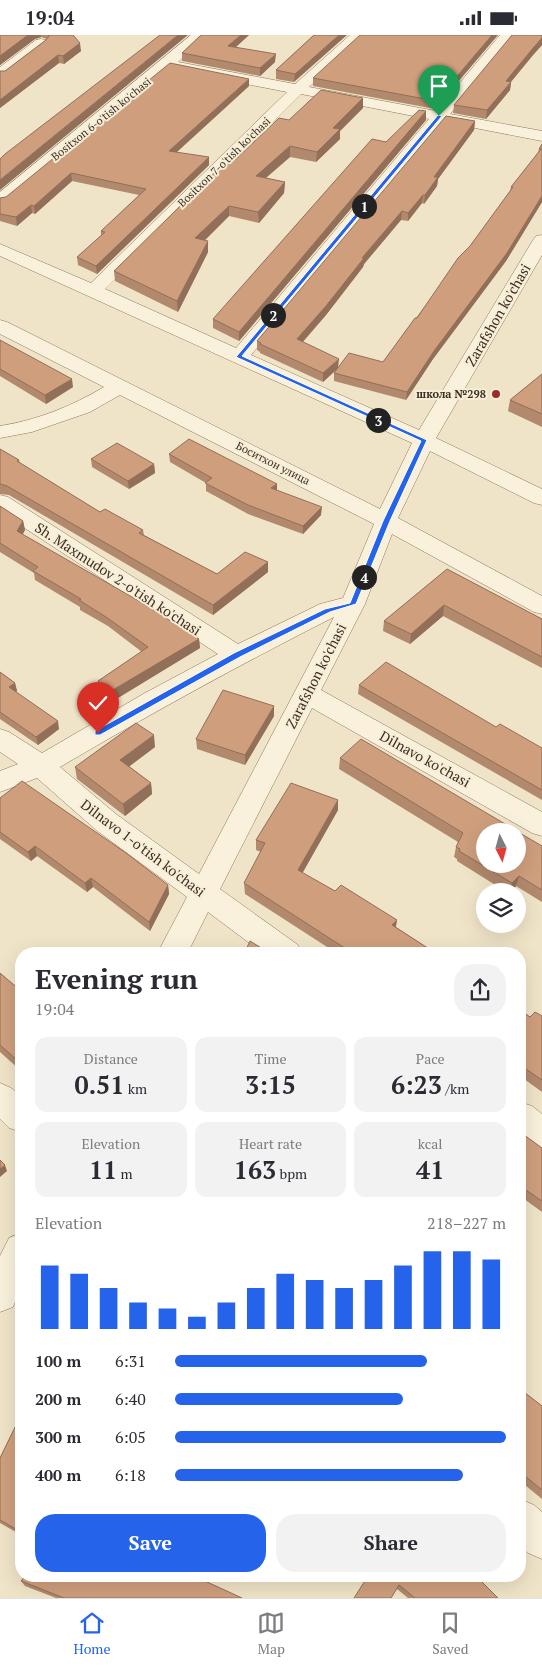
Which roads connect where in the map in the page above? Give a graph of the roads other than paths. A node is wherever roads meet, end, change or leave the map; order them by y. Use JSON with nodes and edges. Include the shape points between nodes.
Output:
{"nodes":[{"id":1,"x":200,"y":35,"type":"edge"},
{"id":2,"x":358,"y":35,"type":"edge"},
{"id":3,"x":508,"y":35,"type":"edge"},
{"id":4,"x":41,"y":43,"type":"edge"},
{"id":5,"x":167,"y":64,"type":"junction"},
{"id":6,"x":0,"y":74,"type":"edge"},
{"id":7,"x":298,"y":89,"type":"junction"},
{"id":8,"x":439,"y":116,"type":"junction"},
{"id":9,"x":542,"y":136,"type":"edge"},
{"id":10,"x":0,"y":200,"type":"edge"},
{"id":11,"x":540,"y":246,"type":"edge"},
{"id":12,"x":0,"y":249,"type":"edge"},
{"id":13,"x":92,"y":292,"type":"junction"},
{"id":14,"x":0,"y":327,"type":"edge"},
{"id":15,"x":239,"y":357,"type":"junction"},
{"id":16,"x":120,"y":385,"type":"junction"},
{"id":17,"x":0,"y":432,"type":"edge"},
{"id":18,"x":424,"y":440,"type":"junction"},
{"id":19,"x":542,"y":498,"type":"edge"},
{"id":20,"x":0,"y":502,"type":"edge"},
{"id":21,"x":386,"y":521,"type":"junction"},
{"id":22,"x":353,"y":604,"type":"junction"},
{"id":23,"x":542,"y":606,"type":"edge"},
{"id":24,"x":237,"y":655,"type":"junction"},
{"id":25,"x":308,"y":694,"type":"junction"},
{"id":26,"x":0,"y":739,"type":"edge"},
{"id":27,"x":41,"y":766,"type":"junction"},
{"id":28,"x":0,"y":783,"type":"edge"},
{"id":29,"x":542,"y":825,"type":"edge"},
{"id":30,"x":203,"y":894,"type":"junction"},
{"id":31,"x":176,"y":947,"type":"edge"},
{"id":32,"x":277,"y":947,"type":"edge"},
{"id":33,"x":0,"y":1098,"type":"edge"},
{"id":34,"x":15,"y":1112,"type":"edge"},
{"id":35,"x":526,"y":1121,"type":"edge"},
{"id":36,"x":542,"y":1133,"type":"edge"},
{"id":37,"x":15,"y":1263,"type":"edge"},
{"id":38,"x":0,"y":1294,"type":"edge"},
{"id":39,"x":526,"y":1524,"type":"edge"},
{"id":40,"x":542,"y":1539,"type":"edge"}],
"edges":[{"from":1,"to":5,"type":"street","name":"Bositxon 6-o'tish ko'chasi"},
{"from":2,"to":7,"type":"street","name":"Bositxon 7-o'tish ko'chasi"},
{"from":3,"to":8,"type":"street"},
{"from":4,"to":6,"type":"street"},
{"from":5,"to":7,"type":"street"},
{"from":5,"to":10,"type":"street","name":"Bositxon 6-o'tish ko'chasi"},
{"from":7,"to":8,"type":"street"},
{"from":7,"to":13,"type":"street","name":"Bositxon 7-o'tish ko'chasi"},
{"from":8,"to":9,"type":"street"},
{"from":8,"to":15,"type":"street"},
{"from":11,"to":18,"type":"street","name":"Zarafshon ko'chasi"},
{"from":12,"to":13,"type":"street"},
{"from":13,"to":15,"type":"street"},
{"from":14,"to":16,"type":"street","name":"Боситхон улица"},
{"from":15,"to":18,"type":"street"},
{"from":16,"to":17,"type":"street","via":[[84,408],[25,428]]},
{"from":16,"to":21,"type":"street","name":"Боситхон улица"},
{"from":18,"to":19,"type":"street"},
{"from":18,"to":21,"type":"street","name":"Zarafshon ko'chasi"},
{"from":20,"to":24,"type":"street","name":"Sh. Maxmudov 2-o'tish ko'chasi"},
{"from":21,"to":22,"type":"street","name":"Zarafshon ko'chasi"},
{"from":21,"to":23,"type":"street","name":"Боситхон улица"},
{"from":22,"to":24,"type":"street","via":[[328,610]]},
{"from":22,"to":25,"type":"street","name":"Zarafshon ko'chasi"},
{"from":24,"to":27,"type":"street"},
{"from":25,"to":29,"type":"street","name":"Dilnavo ko'chasi"},
{"from":25,"to":30,"type":"street","name":"Zarafshon ko'chasi"},
{"from":26,"to":27,"type":"street","name":"Dilnavo 1-o'tish ko'chasi"},
{"from":27,"to":28,"type":"street"},
{"from":27,"to":30,"type":"street","name":"Dilnavo 1-o'tish ko'chasi","via":[[106,822]]},
{"from":30,"to":31,"type":"street","name":"Zarafshon ko'chasi"},
{"from":30,"to":32,"type":"street","name":"Dilnavo 1-o'tish ko'chasi"},
{"from":33,"to":34,"type":"street"},
{"from":35,"to":36,"type":"street"},
{"from":37,"to":38,"type":"street"},
{"from":39,"to":40,"type":"street"}]}
